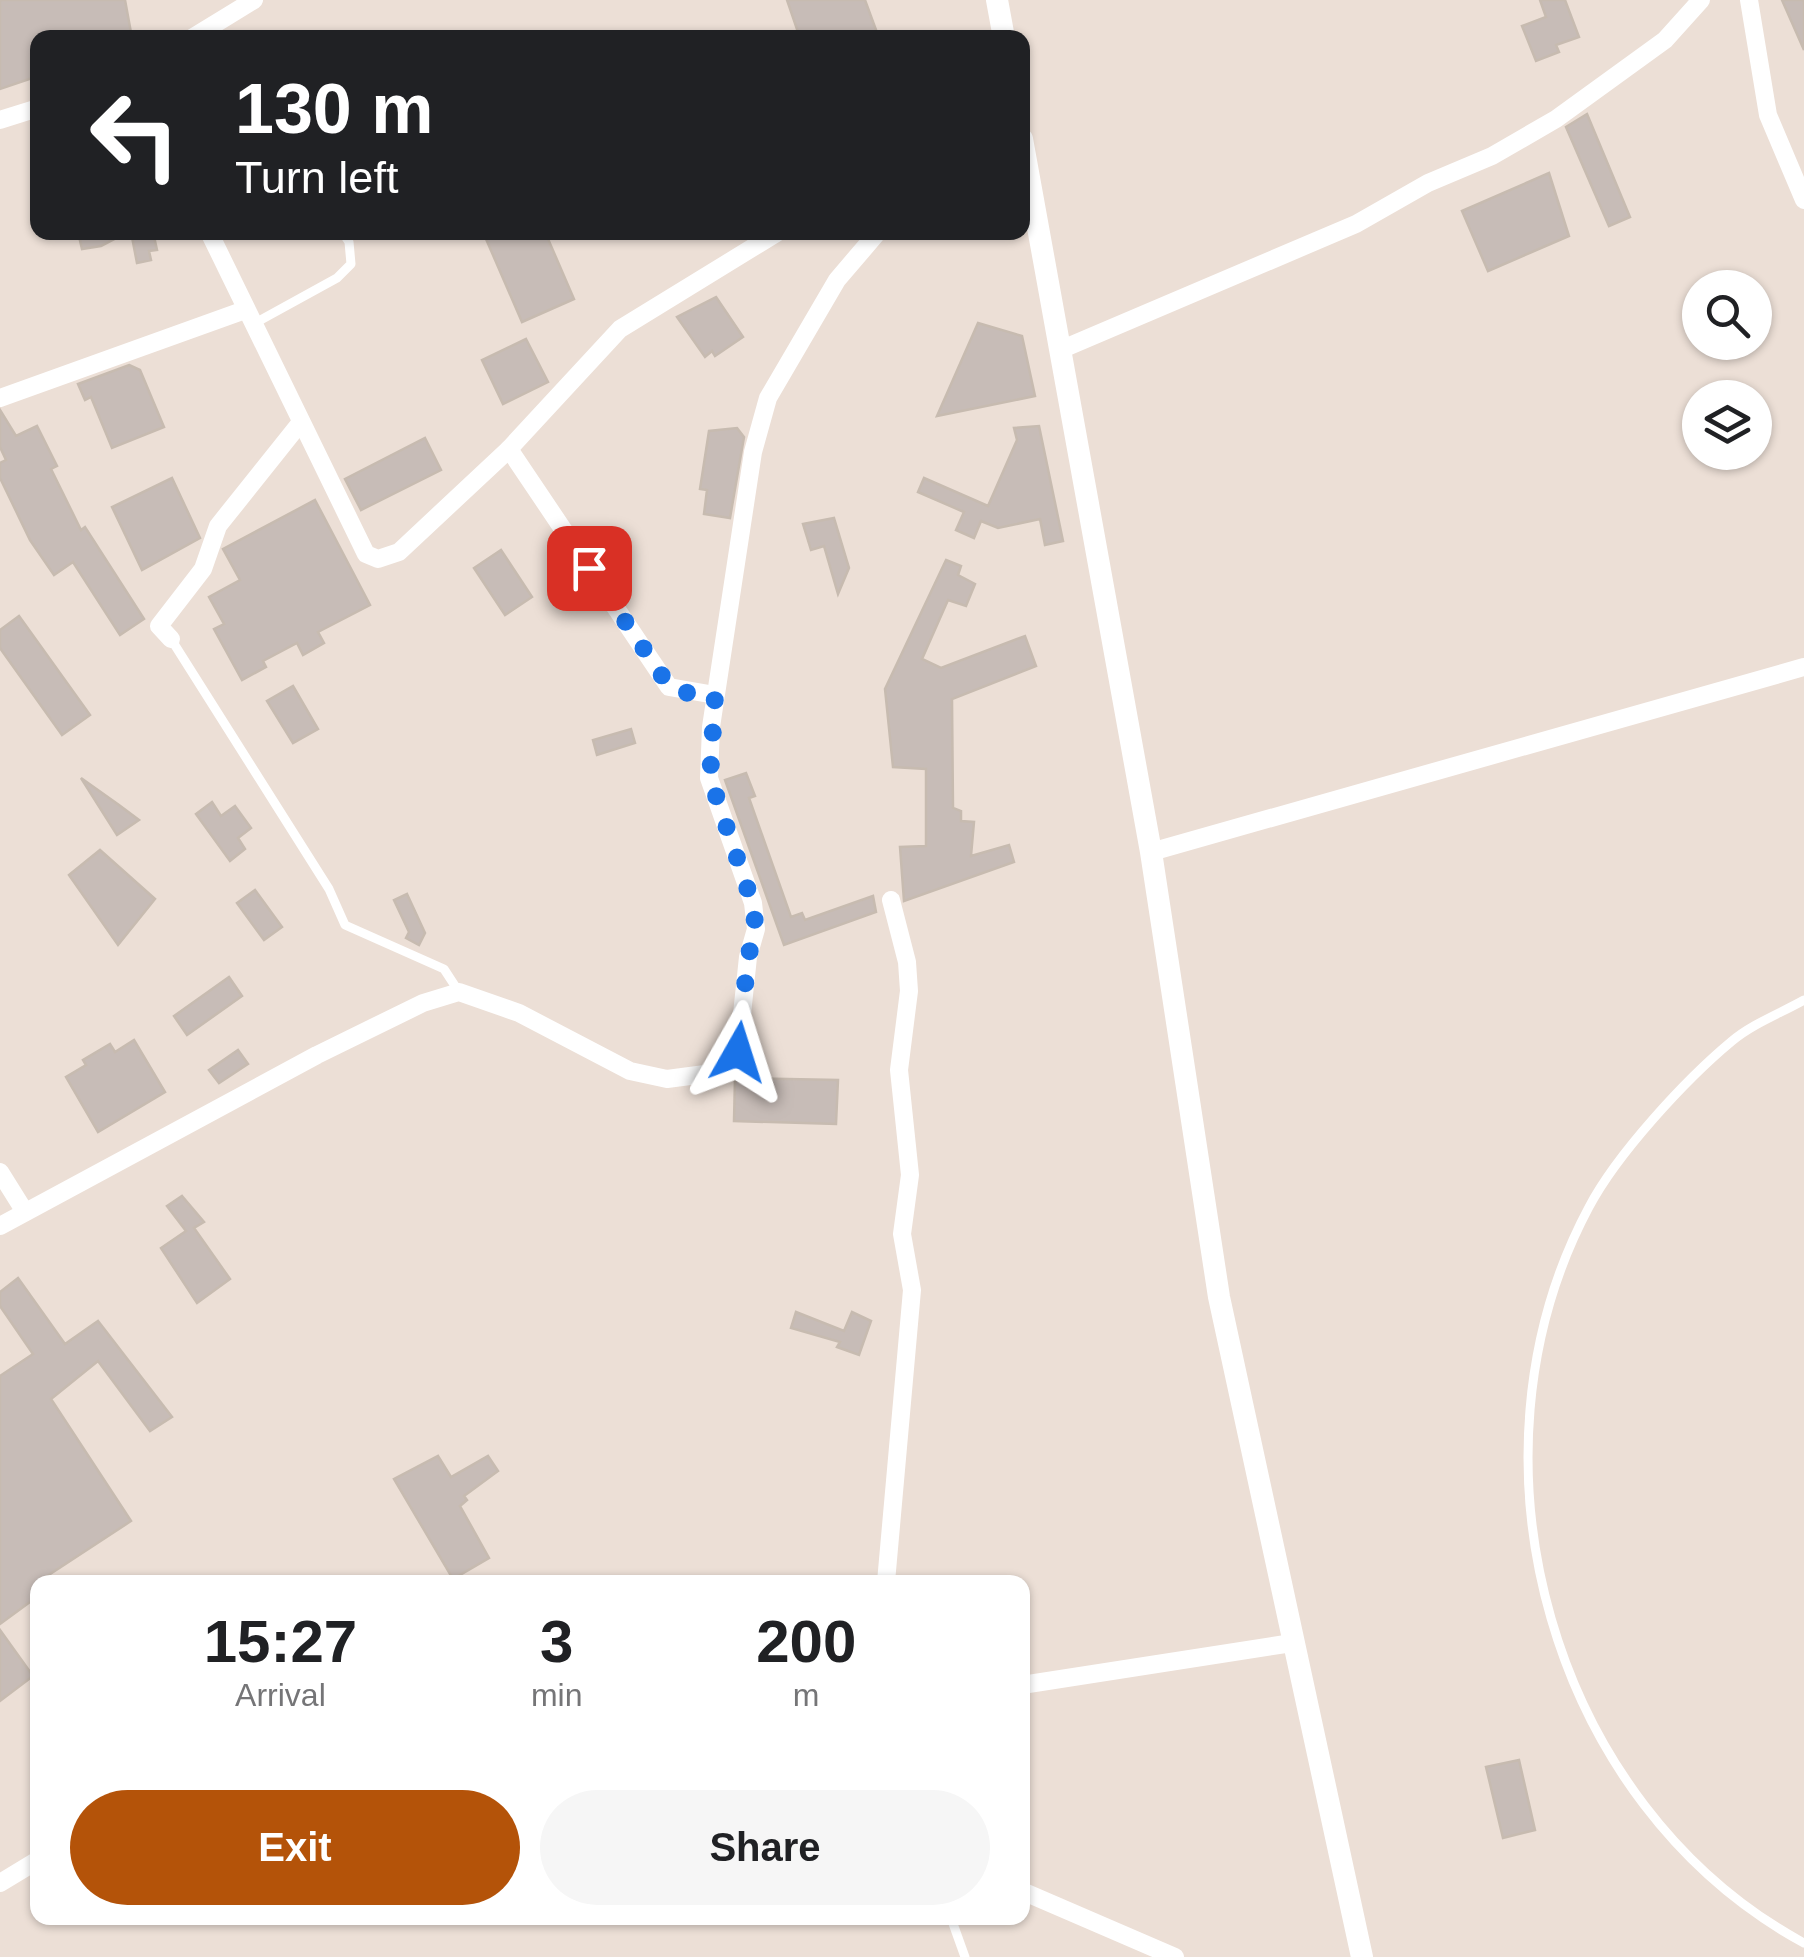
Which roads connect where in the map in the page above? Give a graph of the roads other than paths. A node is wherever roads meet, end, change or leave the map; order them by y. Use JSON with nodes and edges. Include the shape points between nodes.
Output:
{"nodes":[{"id":1,"x":254,"y":0,"type":"edge"},
{"id":2,"x":997,"y":0,"type":"edge"},
{"id":3,"x":1702,"y":0,"type":"edge"},
{"id":4,"x":1749,"y":0,"type":"edge"},
{"id":5,"x":205,"y":30,"type":"edge"},
{"id":6,"x":1003,"y":30,"type":"edge"},
{"id":7,"x":30,"y":111,"type":"edge"},
{"id":8,"x":0,"y":120,"type":"edge"},
{"id":9,"x":1804,"y":200,"type":"edge"},
{"id":10,"x":1030,"y":202,"type":"edge"},
{"id":11,"x":214,"y":240,"type":"edge"},
{"id":12,"x":347,"y":240,"type":"edge"},
{"id":13,"x":765,"y":240,"type":"edge"},
{"id":14,"x":871,"y":240,"type":"edge"},
{"id":15,"x":249,"y":317,"type":"junction"},
{"id":16,"x":1060,"y":350,"type":"junction"},
{"id":17,"x":0,"y":398,"type":"edge"},
{"id":18,"x":301,"y":422,"type":"junction"},
{"id":19,"x":509,"y":449,"type":"junction"},
{"id":20,"x":171,"y":639,"type":"joint"},
{"id":21,"x":1804,"y":667,"type":"edge"},
{"id":22,"x":715,"y":696,"type":"junction"},
{"id":23,"x":1150,"y":852,"type":"junction"},
{"id":24,"x":891,"y":900,"type":"dead end"},
{"id":25,"x":459,"y":992,"type":"junction"},
{"id":26,"x":1804,"y":1000,"type":"edge"},
{"id":27,"x":0,"y":1172,"type":"edge"},
{"id":28,"x":25,"y":1212,"type":"junction"},
{"id":29,"x":0,"y":1226,"type":"edge"},
{"id":30,"x":887,"y":1575,"type":"edge"},
{"id":31,"x":1292,"y":1643,"type":"junction"},
{"id":32,"x":1030,"y":1684,"type":"edge"},
{"id":33,"x":30,"y":1865,"type":"edge"},
{"id":34,"x":0,"y":1883,"type":"edge"},
{"id":35,"x":1030,"y":1894,"type":"edge"},
{"id":36,"x":954,"y":1925,"type":"edge"},
{"id":37,"x":1804,"y":1944,"type":"edge"},
{"id":38,"x":965,"y":1957,"type":"edge"},
{"id":39,"x":1175,"y":1957,"type":"edge"},
{"id":40,"x":1362,"y":1957,"type":"edge"}],
"edges":[{"from":1,"to":5,"type":"street"},
{"from":2,"to":6,"type":"main road"},
{"from":3,"to":16,"type":"street","via":[[1665,40],[1492,156],[1356,224]]},
{"from":4,"to":9,"type":"street","via":[[1768,115]]},
{"from":7,"to":8,"type":"street"},
{"from":10,"to":16,"type":"main road"},
{"from":11,"to":15,"type":"street"},
{"from":12,"to":15,"type":"lane","via":[[350,264],[337,278]]},
{"from":13,"to":19,"type":"street","via":[[620,329]]},
{"from":14,"to":22,"type":"street","via":[[837,280],[768,398],[753,452]]},
{"from":15,"to":17,"type":"street"},
{"from":15,"to":18,"type":"street"},
{"from":16,"to":23,"type":"main road"},
{"from":18,"to":19,"type":"street","via":[[366,554],[378,559],[399,552]]},
{"from":18,"to":20,"type":"street","via":[[218,526],[203,569],[160,626]]},
{"from":19,"to":22,"type":"street","via":[[669,686]]},
{"from":20,"to":25,"type":"lane","via":[[329,889],[345,926],[444,969]]},
{"from":21,"to":23,"type":"street"},
{"from":22,"to":25,"type":"street","via":[[710,778],[756,929],[738,1052],[721,1070],[704,1074],[666,1079],[630,1072],[519,1013]]},
{"from":23,"to":31,"type":"main road","via":[[1219,1297]]},
{"from":24,"to":30,"type":"street","via":[[909,991],[899,1070],[910,1175],[902,1234],[912,1290]]},
{"from":25,"to":28,"type":"street","via":[[318,1055]]},
{"from":26,"to":37,"type":"lane","via":[[1734,1039],[1654,1118],[1590,1205],[1551,1294],[1528,1398],[1530,1512],[1550,1626],[1600,1741],[1653,1820],[1715,1882]]},
{"from":27,"to":28,"type":"street"},
{"from":28,"to":29,"type":"street"},
{"from":31,"to":32,"type":"street"},
{"from":31,"to":40,"type":"main road"},
{"from":33,"to":34,"type":"street"},
{"from":35,"to":39,"type":"street"},
{"from":36,"to":38,"type":"lane"}]}
